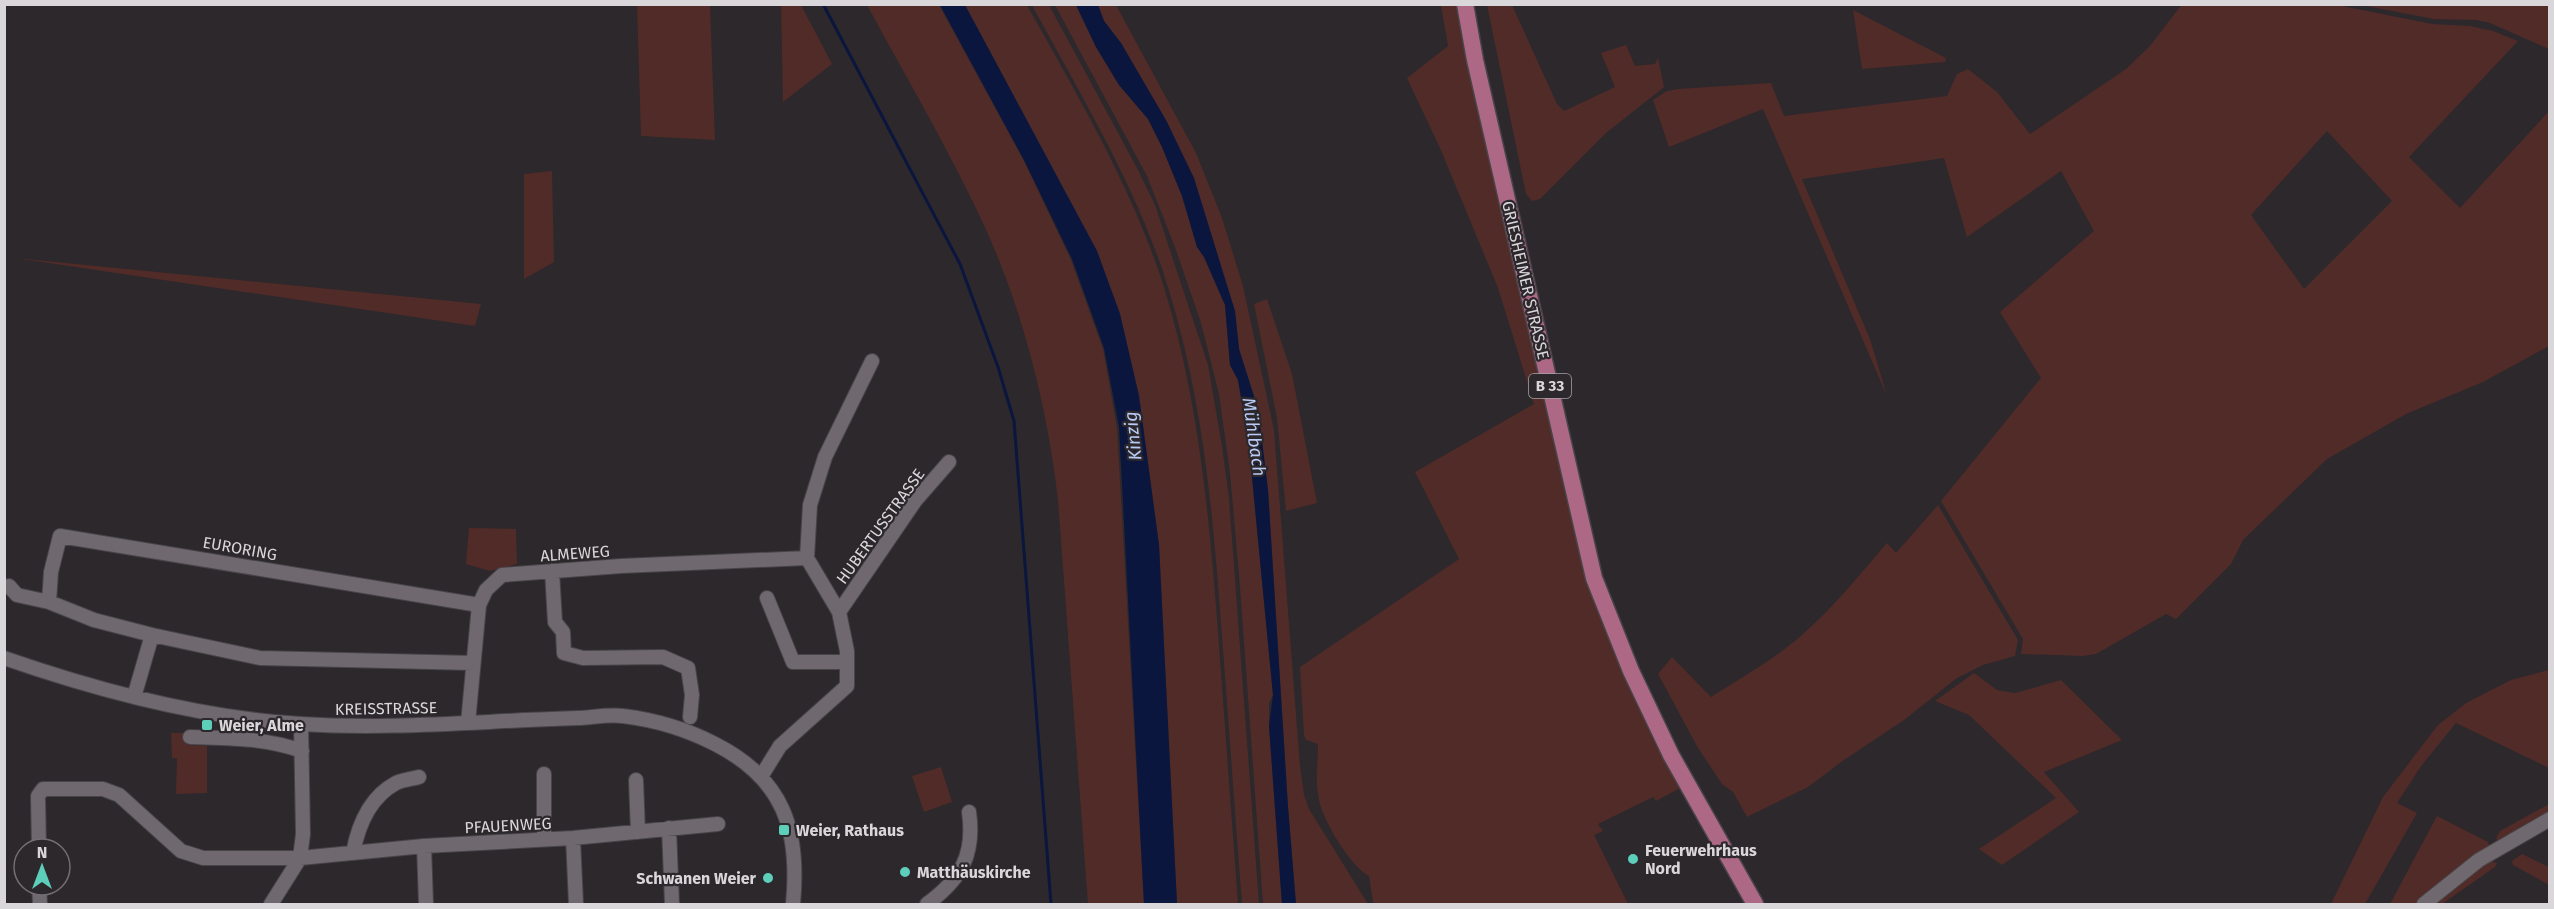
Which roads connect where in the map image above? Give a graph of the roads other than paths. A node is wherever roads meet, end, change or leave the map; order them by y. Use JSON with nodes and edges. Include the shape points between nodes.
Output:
{"nodes":[{"id":1,"x":1465,"y":4,"type":"edge"},
{"id":2,"x":872,"y":361,"type":"dead end"},
{"id":3,"x":949,"y":462,"type":"dead end"},
{"id":4,"x":807,"y":558,"type":"junction"},
{"id":5,"x":552,"y":571,"type":"junction"},
{"id":6,"x":9,"y":586,"type":"dead end"},
{"id":7,"x":767,"y":598,"type":"dead end"},
{"id":8,"x":49,"y":602,"type":"junction"},
{"id":9,"x":479,"y":605,"type":"junction"},
{"id":10,"x":839,"y":612,"type":"junction"},
{"id":11,"x":152,"y":635,"type":"junction"},
{"id":12,"x":4,"y":658,"type":"edge"},
{"id":13,"x":847,"y":662,"type":"junction"},
{"id":14,"x":473,"y":663,"type":"junction"},
{"id":15,"x":134,"y":697,"type":"junction"},
{"id":16,"x":690,"y":717,"type":"dead end"},
{"id":17,"x":468,"y":723,"type":"junction"},
{"id":18,"x":301,"y":724,"type":"junction"},
{"id":19,"x":190,"y":737,"type":"dead end"},
{"id":20,"x":302,"y":751,"type":"junction"},
{"id":21,"x":544,"y":774,"type":"dead end"},
{"id":22,"x":762,"y":776,"type":"junction"},
{"id":23,"x":419,"y":777,"type":"dead end"},
{"id":24,"x":636,"y":780,"type":"dead end"},
{"id":25,"x":969,"y":812,"type":"dead end"},
{"id":26,"x":2550,"y":819,"type":"edge"},
{"id":27,"x":718,"y":824,"type":"dead end"},
{"id":28,"x":669,"y":828,"type":"junction"},
{"id":29,"x":638,"y":832,"type":"junction"},
{"id":30,"x":39,"y":837,"type":"edge"},
{"id":31,"x":573,"y":838,"type":"junction"},
{"id":32,"x":544,"y":839,"type":"junction"},
{"id":33,"x":424,"y":846,"type":"junction"},
{"id":34,"x":353,"y":853,"type":"junction"},
{"id":35,"x":300,"y":858,"type":"junction"},
{"id":36,"x":271,"y":904,"type":"edge"},
{"id":37,"x":426,"y":904,"type":"edge"},
{"id":38,"x":576,"y":904,"type":"edge"},
{"id":39,"x":672,"y":904,"type":"edge"},
{"id":40,"x":793,"y":904,"type":"edge"},
{"id":41,"x":927,"y":904,"type":"edge"},
{"id":42,"x":1755,"y":904,"type":"edge"},
{"id":43,"x":2424,"y":904,"type":"edge"}],
"edges":[{"from":1,"to":42,"type":"main road","name":"GRIESHEIMER STRASSE","number":"B 33","via":[[1594,578],[1631,671],[1671,755]]},
{"from":2,"to":4,"type":"street","via":[[825,457],[810,506]]},
{"from":3,"to":10,"type":"street","name":"HUBERTUSSTRASSE","via":[[915,501]]},
{"from":4,"to":5,"type":"street","name":"ALMEWEG"},
{"from":4,"to":10,"type":"street","name":"HUBERTUSSTRASSE"},
{"from":5,"to":9,"type":"street","name":"ALMEWEG","via":[[502,575],[486,590]]},
{"from":5,"to":16,"type":"street","via":[[555,622],[563,632],[564,653],[583,658],[663,657],[688,668]]},
{"from":6,"to":8,"type":"street","via":[[17,595]]},
{"from":7,"to":13,"type":"street","via":[[793,662]]},
{"from":8,"to":9,"type":"street","name":"EURORING","via":[[60,536]]},
{"from":8,"to":11,"type":"street","via":[[94,620]]},
{"from":9,"to":14,"type":"street","name":"ALMEWEG"},
{"from":10,"to":13,"type":"street","name":"HUBERTUSSTRASSE"},
{"from":11,"to":14,"type":"street","via":[[260,658]]},
{"from":11,"to":15,"type":"street"},
{"from":12,"to":15,"type":"street","name":"KREISSTRASSE","via":[[63,679]]},
{"from":13,"to":22,"type":"street","name":"HUBERTUSSTRASSE","via":[[847,686],[780,746]]},
{"from":14,"to":17,"type":"street","name":"ALMEWEG"},
{"from":15,"to":18,"type":"street","name":"KREISSTRASSE","via":[[239,718]]},
{"from":17,"to":18,"type":"street","name":"KREISSTRASSE"},
{"from":17,"to":22,"type":"street","name":"KREISSTRASSE","via":[[621,716],[684,728],[737,756]]},
{"from":18,"to":20,"type":"street"},
{"from":19,"to":20,"type":"street","via":[[248,739]]},
{"from":20,"to":35,"type":"street"},
{"from":21,"to":32,"type":"street"},
{"from":22,"to":40,"type":"street","via":[[776,795],[788,826],[794,851]]},
{"from":23,"to":34,"type":"street","via":[[396,783],[374,802],[358,827]]},
{"from":24,"to":29,"type":"street"},
{"from":25,"to":41,"type":"street","via":[[972,830],[967,859],[952,884]]},
{"from":26,"to":43,"type":"street","via":[[2479,860]]},
{"from":27,"to":28,"type":"street","name":"PFAUENWEG"},
{"from":28,"to":29,"type":"street","name":"PFAUENWEG"},
{"from":28,"to":39,"type":"street"},
{"from":29,"to":31,"type":"street","name":"PFAUENWEG"},
{"from":30,"to":35,"type":"street","name":"PFAUENWEG","via":[[38,796],[44,789],[103,789],[119,795],[181,851],[203,858]]},
{"from":31,"to":32,"type":"street","name":"PFAUENWEG"},
{"from":31,"to":38,"type":"street"},
{"from":32,"to":33,"type":"street","name":"PFAUENWEG"},
{"from":33,"to":34,"type":"street","name":"PFAUENWEG"},
{"from":33,"to":37,"type":"street"},
{"from":34,"to":35,"type":"street","name":"PFAUENWEG"},
{"from":35,"to":36,"type":"street"}]}
